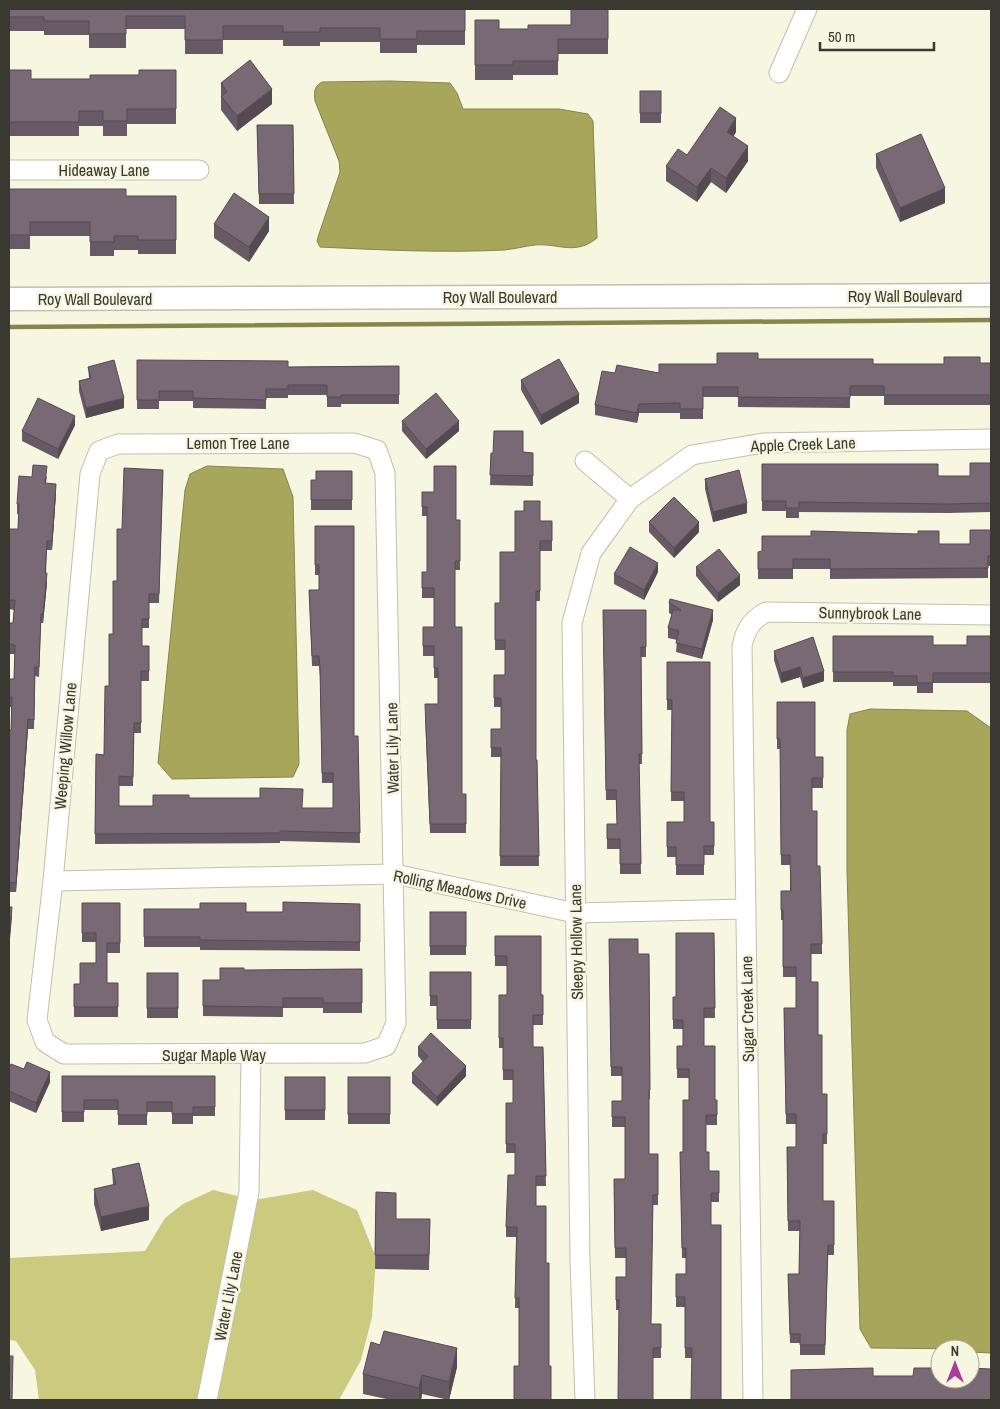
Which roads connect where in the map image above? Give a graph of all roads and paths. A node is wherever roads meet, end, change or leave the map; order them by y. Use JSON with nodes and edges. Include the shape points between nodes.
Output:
{"nodes":[{"id":1,"x":807,"y":9,"type":"edge"},
{"id":2,"x":779,"y":73,"type":"dead end"},
{"id":3,"x":9,"y":170,"type":"edge"},
{"id":4,"x":199,"y":170,"type":"dead end"},
{"id":5,"x":991,"y":296,"type":"edge"},
{"id":6,"x":9,"y":299,"type":"edge"},
{"id":7,"x":991,"y":439,"type":"edge"},
{"id":8,"x":377,"y":450,"type":"joint"},
{"id":9,"x":99,"y":451,"type":"joint"},
{"id":10,"x":585,"y":461,"type":"dead end"},
{"id":11,"x":630,"y":498,"type":"junction"},
{"id":12,"x":991,"y":615,"type":"edge"},
{"id":13,"x":753,"y":622,"type":"joint"},
{"id":14,"x":395,"y":874,"type":"junction"},
{"id":15,"x":52,"y":881,"type":"junction"},
{"id":16,"x":746,"y":909,"type":"junction"},
{"id":17,"x":575,"y":914,"type":"junction"},
{"id":18,"x":45,"y":1042,"type":"joint"},
{"id":19,"x":386,"y":1046,"type":"joint"},
{"id":20,"x":251,"y":1055,"type":"junction"},
{"id":21,"x":207,"y":1400,"type":"edge"},
{"id":22,"x":585,"y":1400,"type":"edge"},
{"id":23,"x":753,"y":1400,"type":"edge"}],
"edges":[{"from":1,"to":2,"type":"street"},
{"from":3,"to":4,"type":"street","name":"Hideaway Lane"},
{"from":5,"to":6,"type":"street","name":"Roy Wall Boulevard"},
{"from":7,"to":11,"type":"street","name":"Apple Creek Lane","via":[[762,443],[692,455]]},
{"from":8,"to":9,"type":"street","name":"Lemon Tree Lane","via":[[354,443],[118,444]]},
{"from":8,"to":14,"type":"street","name":"Water Lily Lane","via":[[385,473]]},
{"from":9,"to":15,"type":"street","name":"Weeping Willow Lane","via":[[90,474]]},
{"from":10,"to":11,"type":"street"},
{"from":11,"to":17,"type":"street","name":"Sleepy Hollow Lane","via":[[591,553],[572,623]]},
{"from":12,"to":13,"type":"street","name":"Sunnybrook Lane","via":[[766,612]]},
{"from":13,"to":16,"type":"street","name":"Sugar Creek Lane","via":[[745,633],[742,646]]},
{"from":14,"to":15,"type":"street","name":"Rolling Meadows Drive"},
{"from":14,"to":17,"type":"street","name":"Rolling Meadows Drive"},
{"from":14,"to":19,"type":"street","name":"Water Lily Lane","via":[[396,1023]]},
{"from":15,"to":18,"type":"street","name":"Weeping Willow Lane","via":[[38,1020]]},
{"from":16,"to":17,"type":"street","name":"Rolling Meadows Drive"},
{"from":16,"to":23,"type":"street","name":"Sugar Creek Lane"},
{"from":17,"to":22,"type":"street","name":"Sleepy Hollow Lane"},
{"from":18,"to":20,"type":"street","name":"Sugar Maple Way","via":[[64,1054]]},
{"from":19,"to":20,"type":"street","name":"Sugar Maple Way","via":[[365,1053]]},
{"from":20,"to":21,"type":"street","name":"Water Lily Lane","via":[[249,1192]]}]}
